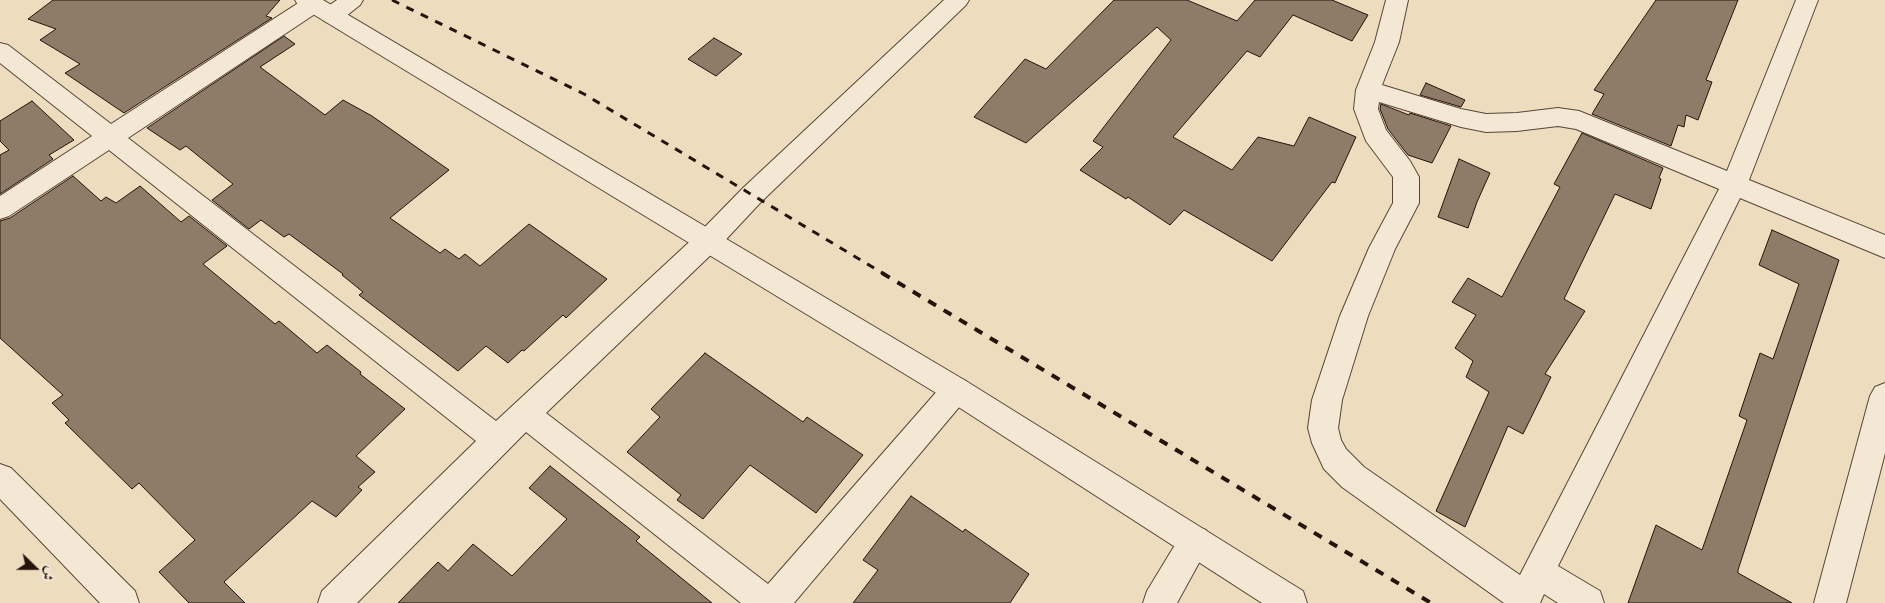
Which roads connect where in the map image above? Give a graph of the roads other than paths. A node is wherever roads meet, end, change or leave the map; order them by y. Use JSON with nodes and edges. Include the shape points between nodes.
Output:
{"nodes":[{"id":1,"x":958,"y":0,"type":"edge"},
{"id":2,"x":1397,"y":0,"type":"edge"},
{"id":3,"x":1807,"y":0,"type":"edge"},
{"id":4,"x":326,"y":5,"type":"edge"},
{"id":5,"x":0,"y":51,"type":"edge"},
{"id":6,"x":1368,"y":90,"type":"junction"},
{"id":7,"x":111,"y":136,"type":"junction"},
{"id":8,"x":1734,"y":185,"type":"junction"},
{"id":9,"x":0,"y":209,"type":"edge"},
{"id":10,"x":708,"y":241,"type":"junction"},
{"id":11,"x":1885,"y":248,"type":"edge"},
{"id":12,"x":956,"y":390,"type":"junction"},
{"id":13,"x":1885,"y":396,"type":"edge"},
{"id":14,"x":525,"y":414,"type":"junction"},
{"id":15,"x":497,"y":440,"type":"junction"},
{"id":16,"x":0,"y":478,"type":"edge"},
{"id":17,"x":1195,"y":541,"type":"junction"},
{"id":18,"x":1529,"y":591,"type":"edge"},
{"id":19,"x":123,"y":603,"type":"edge"},
{"id":20,"x":334,"y":603,"type":"edge"},
{"id":21,"x":767,"y":603,"type":"edge"},
{"id":22,"x":773,"y":603,"type":"edge"},
{"id":23,"x":1160,"y":603,"type":"edge"},
{"id":24,"x":1291,"y":603,"type":"edge"},
{"id":25,"x":1588,"y":603,"type":"edge"},
{"id":26,"x":1830,"y":603,"type":"edge"}],
"edges":[{"from":1,"to":10,"type":"street"},
{"from":2,"to":6,"type":"street","via":[[1387,42]]},
{"from":3,"to":8,"type":"street"},
{"from":4,"to":7,"type":"street"},
{"from":4,"to":10,"type":"street"},
{"from":5,"to":7,"type":"street"},
{"from":6,"to":8,"type":"street","via":[[1486,123],[1558,117],[1579,120]]},
{"from":6,"to":18,"type":"street","via":[[1366,109],[1370,122],[1375,134],[1401,168],[1408,189],[1406,203],[1367,281],[1327,400],[1323,428],[1327,443],[1336,459],[1353,477]]},
{"from":7,"to":9,"type":"street"},
{"from":7,"to":15,"type":"street"},
{"from":8,"to":11,"type":"street"},
{"from":8,"to":18,"type":"street"},
{"from":10,"to":12,"type":"street"},
{"from":10,"to":14,"type":"street"},
{"from":12,"to":17,"type":"street"},
{"from":12,"to":22,"type":"street"},
{"from":13,"to":26,"type":"street"},
{"from":14,"to":15,"type":"street"},
{"from":14,"to":21,"type":"street"},
{"from":15,"to":20,"type":"street"},
{"from":16,"to":19,"type":"street"},
{"from":17,"to":23,"type":"street"},
{"from":17,"to":24,"type":"street"},
{"from":18,"to":25,"type":"street"}]}
